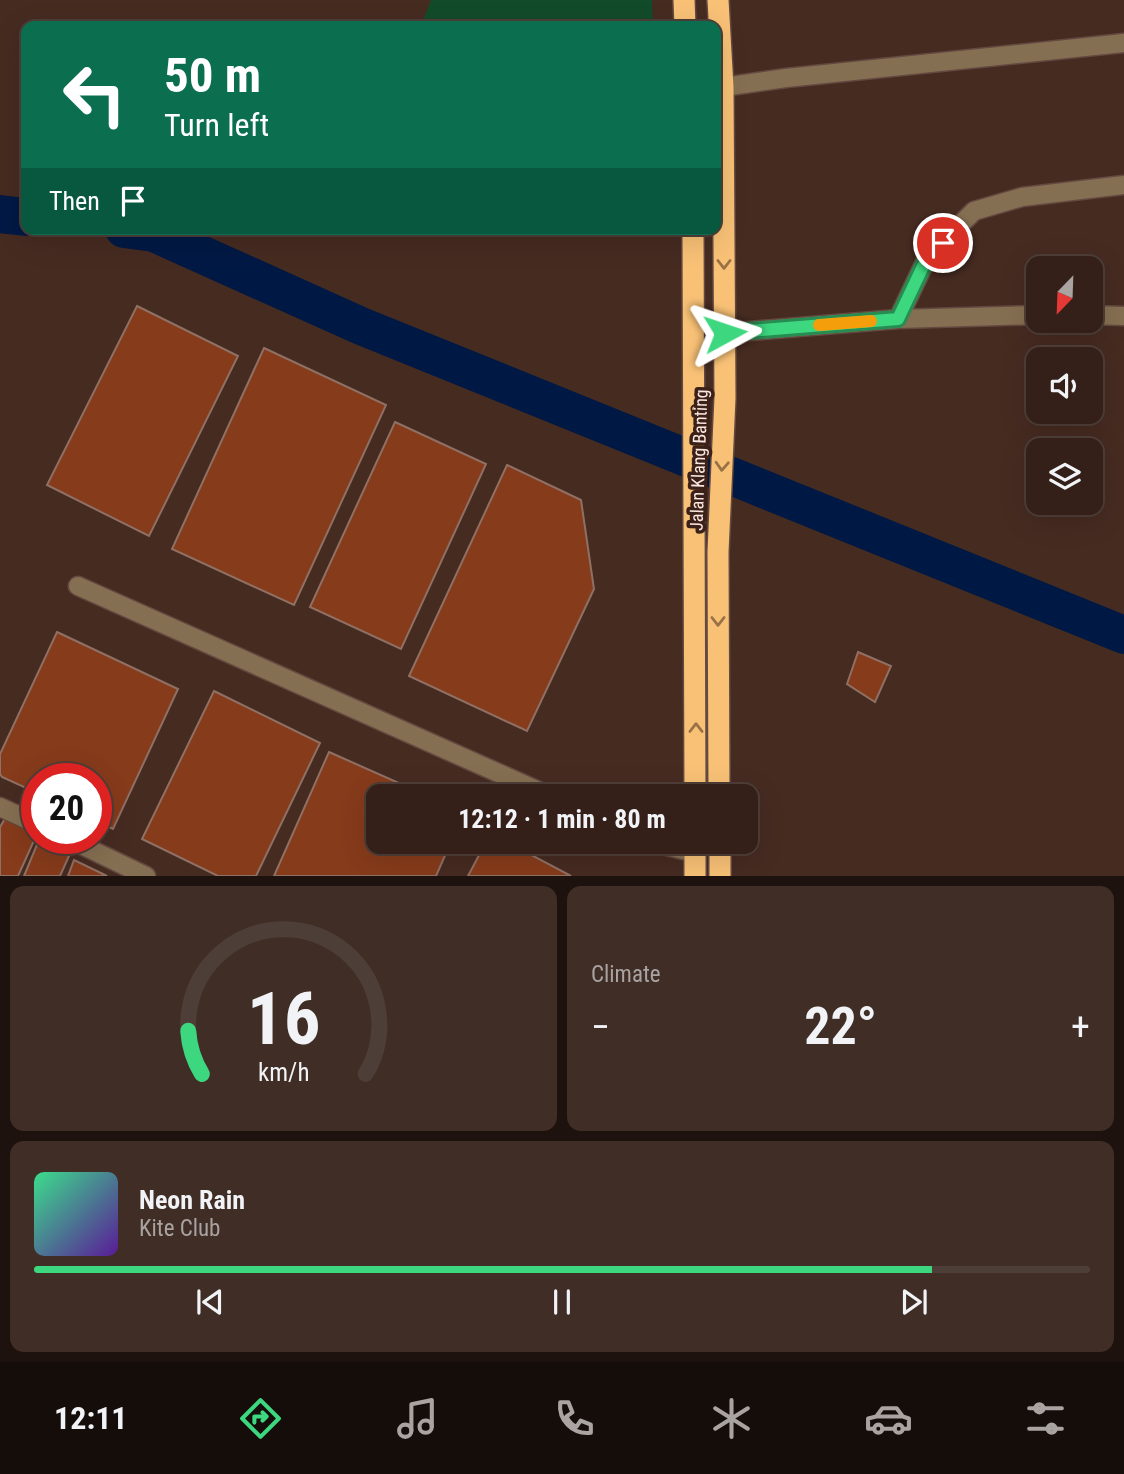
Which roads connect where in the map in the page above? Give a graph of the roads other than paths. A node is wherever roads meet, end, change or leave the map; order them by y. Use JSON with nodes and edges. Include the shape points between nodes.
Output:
{"nodes":[{"id":1,"x":684,"y":0,"type":"edge"},
{"id":2,"x":718,"y":0,"type":"edge"},
{"id":3,"x":685,"y":21,"type":"edge"},
{"id":4,"x":719,"y":21,"type":"edge"},
{"id":5,"x":1124,"y":43,"type":"edge"},
{"id":6,"x":721,"y":52,"type":"edge"},
{"id":7,"x":723,"y":87,"type":"junction"},
{"id":8,"x":1124,"y":185,"type":"edge"},
{"id":9,"x":692,"y":235,"type":"edge"},
{"id":10,"x":1026,"y":314,"type":"edge"},
{"id":11,"x":1103,"y":315,"type":"edge"},
{"id":12,"x":1124,"y":316,"type":"edge"},
{"id":13,"x":898,"y":319,"type":"junction"},
{"id":14,"x":725,"y":333,"type":"junction"},
{"id":15,"x":78,"y":586,"type":"dead end"},
{"id":16,"x":523,"y":784,"type":"edge"},
{"id":17,"x":695,"y":784,"type":"edge"},
{"id":18,"x":719,"y":784,"type":"edge"},
{"id":19,"x":0,"y":807,"type":"edge"},
{"id":20,"x":21,"y":817,"type":"edge"},
{"id":21,"x":100,"y":854,"type":"edge"},
{"id":22,"x":695,"y":854,"type":"edge"},
{"id":23,"x":720,"y":854,"type":"edge"},
{"id":24,"x":146,"y":876,"type":"edge"},
{"id":25,"x":695,"y":876,"type":"edge"},
{"id":26,"x":720,"y":876,"type":"edge"}],
"edges":[{"from":1,"to":3,"type":"highway"},
{"from":2,"to":4,"type":"highway","name":"Jalan Klang Banting"},
{"from":5,"to":7,"type":"street"},
{"from":6,"to":7,"type":"highway","name":"Jalan Klang Banting"},
{"from":7,"to":14,"type":"highway","name":"Jalan Klang Banting","one_way":true},
{"from":8,"to":13,"type":"street","via":[[1021,197],[974,211],[927,258]]},
{"from":17,"to":9,"type":"highway","name":"Jalan Klang Banting","one_way":true},
{"from":10,"to":13,"type":"street"},
{"from":11,"to":12,"type":"street"},
{"from":13,"to":14,"type":"street"},
{"from":14,"to":18,"type":"highway","name":"Jalan Klang Banting","one_way":true,"via":[[718,552]]},
{"from":15,"to":16,"type":"street"},
{"from":19,"to":20,"type":"street"},
{"from":21,"to":24,"type":"street"},
{"from":22,"to":25,"type":"highway"},
{"from":23,"to":26,"type":"highway"}]}
